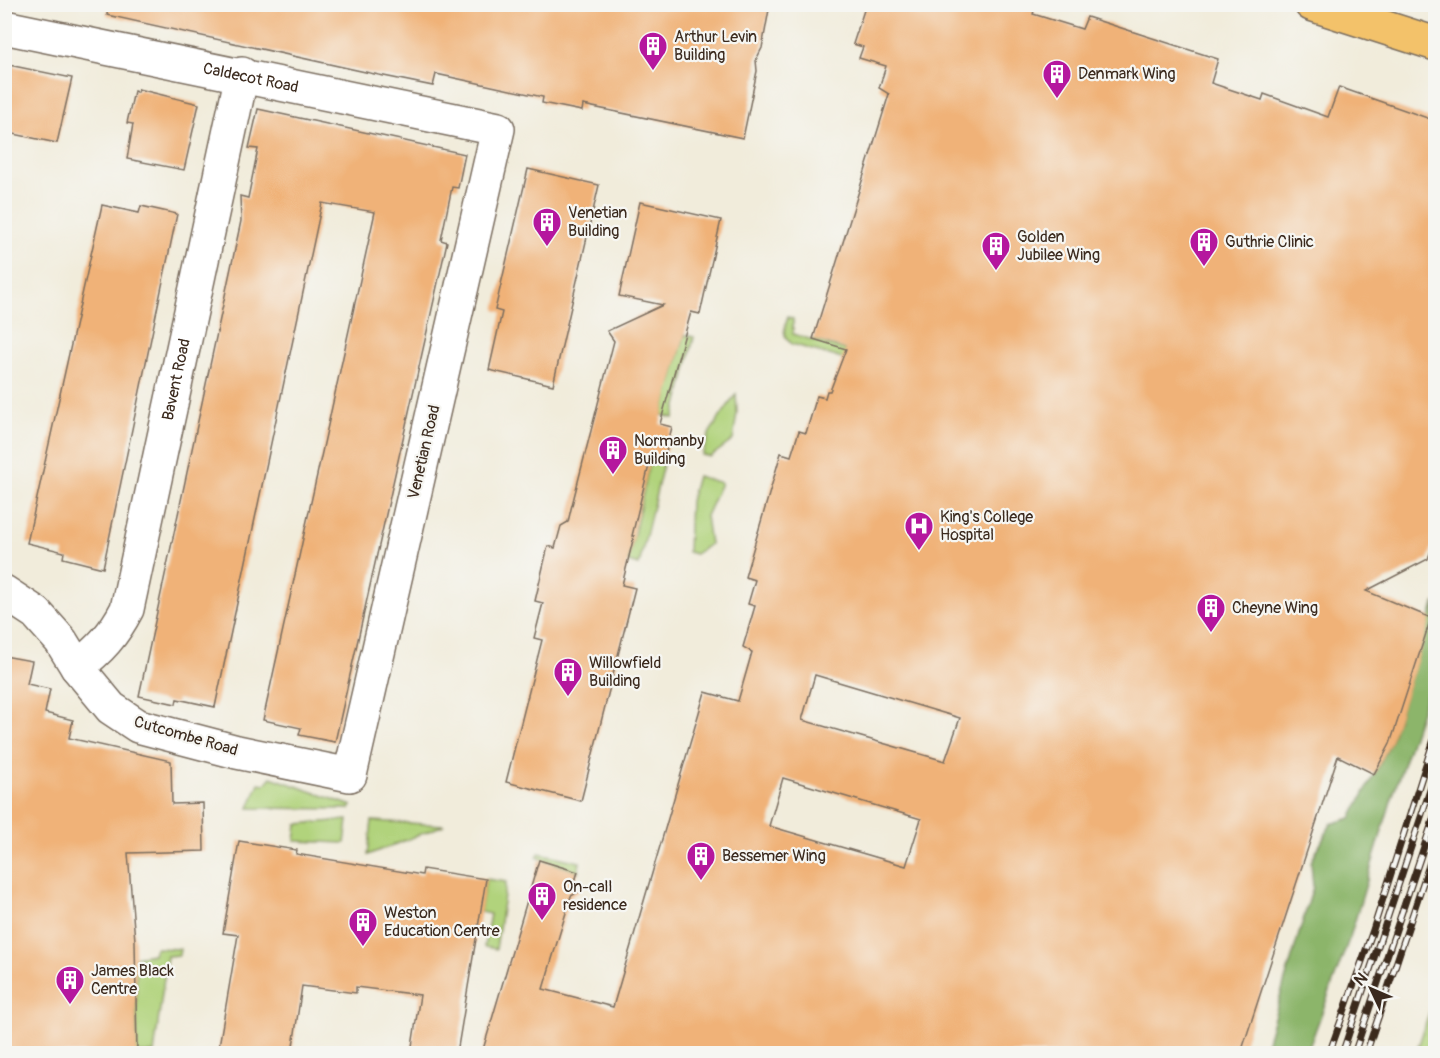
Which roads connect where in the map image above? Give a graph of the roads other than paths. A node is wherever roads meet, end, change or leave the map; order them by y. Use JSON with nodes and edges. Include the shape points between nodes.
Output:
{"nodes":[{"id":1,"x":1311,"y":4,"type":"edge"},
{"id":2,"x":4,"y":27,"type":"edge"},
{"id":3,"x":1436,"y":44,"type":"edge"},
{"id":4,"x":242,"y":74,"type":"junction"},
{"id":5,"x":498,"y":129,"type":"joint"},
{"id":6,"x":4,"y":592,"type":"edge"},
{"id":7,"x":77,"y":667,"type":"junction"},
{"id":8,"x":350,"y":775,"type":"joint"}],
"edges":[{"from":1,"to":3,"type":"main road"},
{"from":2,"to":4,"type":"street","name":"Caldecot Road"},
{"from":4,"to":5,"type":"street","name":"Caldecot Road"},
{"from":4,"to":7,"type":"street","name":"Bavent Road","via":[[127,609],[114,634]]},
{"from":5,"to":8,"type":"street","name":"Venetian Road"},
{"from":6,"to":7,"type":"street","name":"Cutcombe Road","via":[[36,613]]},
{"from":7,"to":8,"type":"street","name":"Cutcombe Road","via":[[111,708],[138,726],[237,752]]}]}
